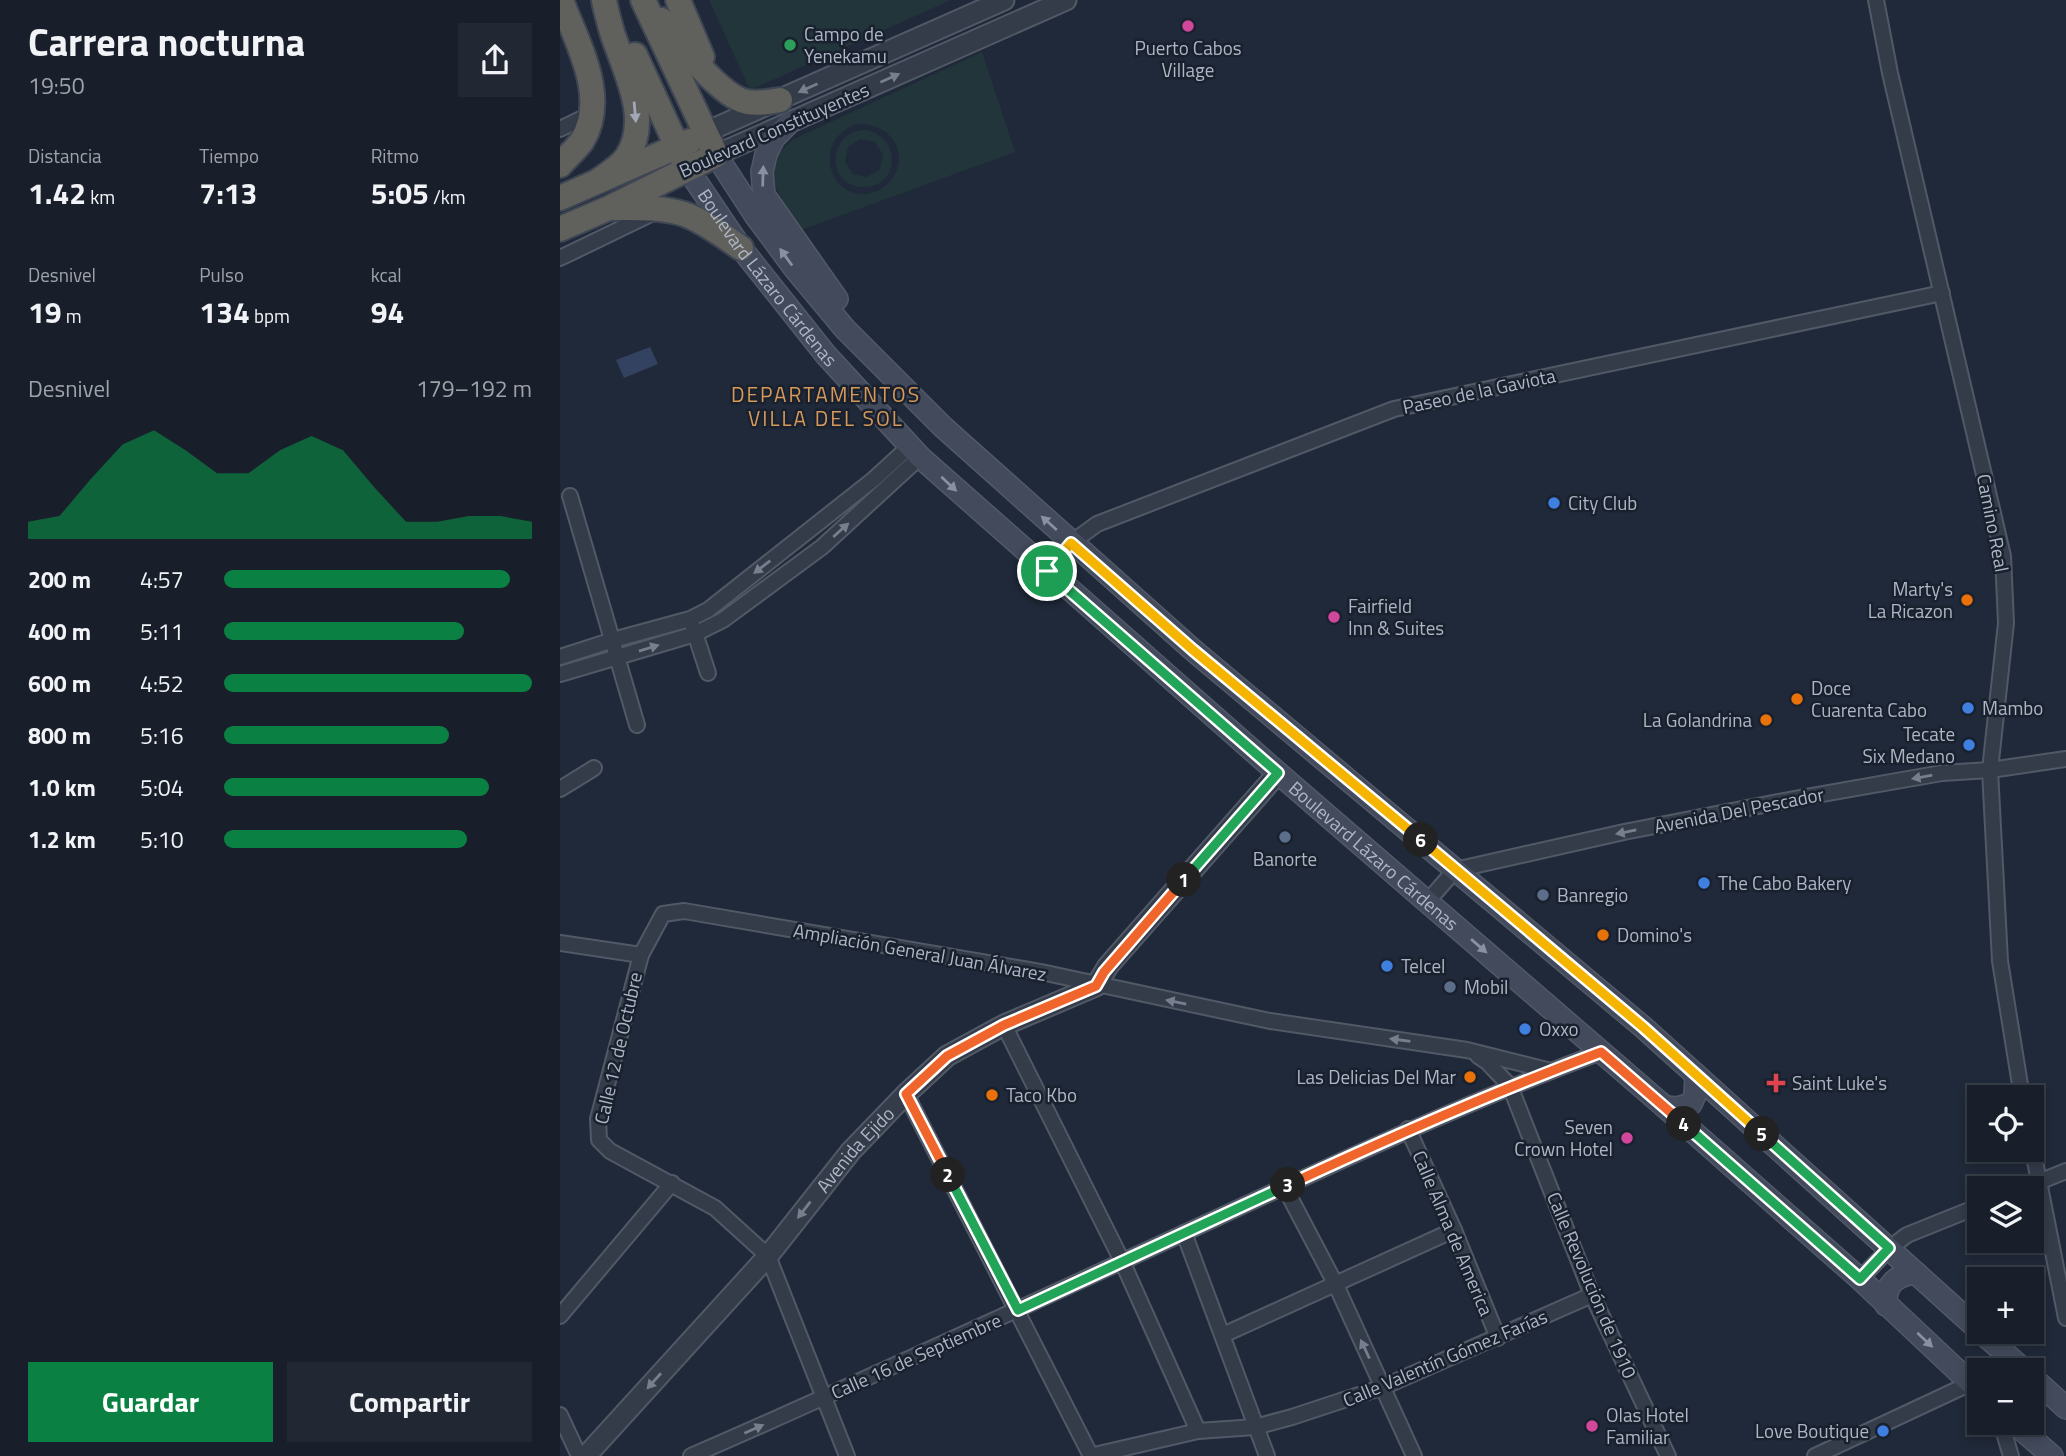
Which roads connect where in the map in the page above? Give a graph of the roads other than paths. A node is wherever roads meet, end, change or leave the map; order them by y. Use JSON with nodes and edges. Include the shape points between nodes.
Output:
{"nodes":[{"id":1,"x":561,"y":0,"type":"edge"},
{"id":2,"x":604,"y":0,"type":"edge"},
{"id":3,"x":610,"y":0,"type":"edge"},
{"id":4,"x":645,"y":0,"type":"edge"},
{"id":5,"x":678,"y":0,"type":"edge"},
{"id":6,"x":1004,"y":0,"type":"edge"},
{"id":7,"x":1066,"y":0,"type":"edge"},
{"id":8,"x":1876,"y":0,"type":"edge"},
{"id":9,"x":713,"y":79,"type":"junction"},
{"id":10,"x":780,"y":100,"type":"junction"},
{"id":11,"x":594,"y":112,"type":"junction"},
{"id":12,"x":789,"y":123,"type":"junction"},
{"id":13,"x":560,"y":130,"type":"edge"},
{"id":14,"x":711,"y":144,"type":"junction"},
{"id":15,"x":682,"y":158,"type":"junction"},
{"id":16,"x":560,"y":165,"type":"edge"},
{"id":17,"x":598,"y":181,"type":"junction"},
{"id":18,"x":560,"y":198,"type":"edge"},
{"id":19,"x":609,"y":208,"type":"junction"},
{"id":20,"x":659,"y":210,"type":"junction"},
{"id":21,"x":560,"y":229,"type":"edge"},
{"id":22,"x":741,"y":248,"type":"junction"},
{"id":23,"x":560,"y":258,"type":"edge"},
{"id":24,"x":1942,"y":293,"type":"junction"},
{"id":25,"x":943,"y":428,"type":"junction"},
{"id":26,"x":915,"y":452,"type":"junction"},
{"id":27,"x":570,"y":496,"type":"dead end"},
{"id":28,"x":1071,"y":543,"type":"junction"},
{"id":29,"x":1047,"y":571,"type":"junction"},
{"id":30,"x":693,"y":627,"type":"junction"},
{"id":31,"x":612,"y":640,"type":"junction"},
{"id":32,"x":560,"y":657,"type":"edge"},
{"id":33,"x":618,"y":657,"type":"junction"},
{"id":34,"x":708,"y":673,"type":"dead end"},
{"id":35,"x":560,"y":674,"type":"edge"},
{"id":36,"x":637,"y":725,"type":"dead end"},
{"id":37,"x":2066,"y":759,"type":"edge"},
{"id":38,"x":594,"y":768,"type":"dead end"},
{"id":39,"x":1990,"y":770,"type":"junction"},
{"id":40,"x":1278,"y":773,"type":"junction"},
{"id":41,"x":560,"y":789,"type":"edge"},
{"id":42,"x":1455,"y":870,"type":"junction"},
{"id":43,"x":1428,"y":901,"type":"junction"},
{"id":44,"x":560,"y":944,"type":"edge"},
{"id":45,"x":641,"y":955,"type":"junction"},
{"id":46,"x":1096,"y":986,"type":"junction"},
{"id":47,"x":1004,"y":1025,"type":"junction"},
{"id":48,"x":1468,"y":1050,"type":"junction"},
{"id":49,"x":1601,"y":1052,"type":"junction"},
{"id":50,"x":1551,"y":1071,"type":"junction"},
{"id":51,"x":1696,"y":1075,"type":"junction"},
{"id":52,"x":2020,"y":1085,"type":"edge"},
{"id":53,"x":1510,"y":1086,"type":"junction"},
{"id":54,"x":906,"y":1094,"type":"junction"},
{"id":55,"x":1665,"y":1107,"type":"junction"},
{"id":56,"x":1408,"y":1129,"type":"junction"},
{"id":57,"x":2066,"y":1171,"type":"edge"},
{"id":58,"x":2044,"y":1180,"type":"edge"},
{"id":59,"x":672,"y":1183,"type":"junction"},
{"id":60,"x":1284,"y":1186,"type":"junction"},
{"id":61,"x":2044,"y":1207,"type":"edge"},
{"id":62,"x":1967,"y":1211,"type":"edge"},
{"id":63,"x":1454,"y":1230,"type":"junction"},
{"id":64,"x":1184,"y":1233,"type":"junction"},
{"id":65,"x":1889,"y":1248,"type":"junction"},
{"id":66,"x":768,"y":1256,"type":"junction"},
{"id":67,"x":1122,"y":1261,"type":"junction"},
{"id":68,"x":1916,"y":1273,"type":"junction"},
{"id":69,"x":1860,"y":1279,"type":"junction"},
{"id":70,"x":1335,"y":1284,"type":"junction"},
{"id":71,"x":1592,"y":1295,"type":"junction"},
{"id":72,"x":1886,"y":1304,"type":"junction"},
{"id":73,"x":1018,"y":1310,"type":"junction"},
{"id":74,"x":560,"y":1316,"type":"edge"},
{"id":75,"x":2066,"y":1318,"type":"edge"},
{"id":76,"x":1967,"y":1319,"type":"edge"},
{"id":77,"x":1223,"y":1335,"type":"junction"},
{"id":78,"x":1498,"y":1338,"type":"junction"},
{"id":79,"x":1995,"y":1344,"type":"edge"},
{"id":80,"x":2010,"y":1358,"type":"edge"},
{"id":81,"x":1967,"y":1380,"type":"edge"},
{"id":82,"x":1383,"y":1387,"type":"junction"},
{"id":83,"x":2044,"y":1388,"type":"edge"},
{"id":84,"x":1967,"y":1390,"type":"edge"},
{"id":85,"x":824,"y":1398,"type":"junction"},
{"id":86,"x":2066,"y":1408,"type":"edge"},
{"id":87,"x":560,"y":1415,"type":"edge"},
{"id":88,"x":1255,"y":1427,"type":"junction"},
{"id":89,"x":1198,"y":1431,"type":"junction"},
{"id":90,"x":2005,"y":1435,"type":"edge"},
{"id":91,"x":2028,"y":1435,"type":"edge"},
{"id":92,"x":579,"y":1456,"type":"edge"},
{"id":93,"x":586,"y":1456,"type":"edge"},
{"id":94,"x":691,"y":1456,"type":"edge"},
{"id":95,"x":847,"y":1456,"type":"edge"},
{"id":96,"x":1091,"y":1456,"type":"edge"},
{"id":97,"x":1267,"y":1456,"type":"edge"},
{"id":98,"x":1414,"y":1456,"type":"edge"},
{"id":99,"x":1668,"y":1456,"type":"edge"},
{"id":100,"x":1815,"y":1456,"type":"edge"},
{"id":101,"x":2011,"y":1456,"type":"edge"},
{"id":102,"x":2052,"y":1456,"type":"edge"}],
"edges":[{"from":1,"to":11,"type":"highway","via":[[589,75]]},
{"from":2,"to":17,"type":"highway","one_way":true,"via":[[632,91],[636,130],[625,160]]},
{"from":3,"to":15,"type":"highway"},
{"from":4,"to":9,"type":"highway"},
{"from":4,"to":14,"type":"highway"},
{"from":5,"to":9,"type":"highway"},
{"from":6,"to":10,"type":"street","name":"Boulevard Constituyentes","one_way":true},
{"from":12,"to":7,"type":"street","name":"Boulevard Constituyentes","one_way":true},
{"from":8,"to":24,"type":"street","name":"Camino Real"},
{"from":9,"to":10,"type":"highway","via":[[740,100]]},
{"from":10,"to":14,"type":"street","name":"Boulevard Constituyentes"},
{"from":11,"to":13,"type":"street"},
{"from":11,"to":16,"type":"highway","via":[[582,141]]},
{"from":12,"to":14,"type":"street","name":"Boulevard Constituyentes"},
{"from":25,"to":12,"type":"main road","one_way":true,"via":[[846,312],[767,202],[762,187],[766,154]]},
{"from":14,"to":15,"type":"highway","name":"Boulevard Constituyentes"},
{"from":25,"to":14,"type":"main road","name":"Boulevard Lázaro Cárdenas","one_way":true,"via":[[845,329],[794,269]]},
{"from":15,"to":17,"type":"highway","name":"Boulevard Constituyentes"},
{"from":15,"to":19,"type":"highway","name":"Boulevard Constituyentes"},
{"from":15,"to":22,"type":"main road","name":"Boulevard Lázaro Cárdenas"},
{"from":17,"to":18,"type":"highway","name":"Boulevard Constituyentes"},
{"from":19,"to":20,"type":"highway"},
{"from":19,"to":21,"type":"highway","name":"Boulevard Constituyentes"},
{"from":20,"to":22,"type":"highway","via":[[684,214]]},
{"from":20,"to":23,"type":"street"},
{"from":22,"to":26,"type":"main road","name":"Boulevard Lázaro Cárdenas","via":[[826,355]]},
{"from":24,"to":28,"type":"street","name":"Paseo de la Gaviota","via":[[1394,409],[1097,524]]},
{"from":24,"to":39,"type":"street","name":"Camino Real","via":[[2003,556],[2006,623]]},
{"from":28,"to":25,"type":"main road","name":"Boulevard Lázaro Cárdenas","one_way":true},
{"from":26,"to":29,"type":"main road","name":"Boulevard Lázaro Cárdenas","one_way":true},
{"from":26,"to":30,"type":"street","one_way":true,"via":[[708,610]]},
{"from":30,"to":26,"type":"street","one_way":true,"via":[[723,620],[822,547]]},
{"from":27,"to":31,"type":"street"},
{"from":28,"to":29,"type":"street","name":"Paseo de la Gaviota"},
{"from":28,"to":42,"type":"main road","name":"Boulevard Lázaro Cárdenas"},
{"from":29,"to":40,"type":"main road","name":"Boulevard Lázaro Cárdenas"},
{"from":30,"to":31,"type":"street"},
{"from":33,"to":30,"type":"street","one_way":true},
{"from":30,"to":34,"type":"street"},
{"from":31,"to":32,"type":"street"},
{"from":31,"to":33,"type":"street"},
{"from":33,"to":35,"type":"street"},
{"from":33,"to":36,"type":"street"},
{"from":37,"to":39,"type":"street","name":"Avenida Del Pescador"},
{"from":38,"to":41,"type":"street"},
{"from":39,"to":42,"type":"street","name":"Avenida Del Pescador","one_way":true,"via":[[1942,773],[1794,799]]},
{"from":39,"to":52,"type":"street","name":"Camino Real","via":[[2000,961]]},
{"from":40,"to":43,"type":"main road","name":"Boulevard Lázaro Cárdenas"},
{"from":40,"to":46,"type":"street"},
{"from":42,"to":43,"type":"street"},
{"from":42,"to":51,"type":"main road","name":"Boulevard Lázaro Cárdenas"},
{"from":43,"to":49,"type":"main road","name":"Boulevard Lázaro Cárdenas","one_way":true},
{"from":44,"to":45,"type":"street"},
{"from":45,"to":46,"type":"street","name":"Ampliación General Juan Álvarez","via":[[663,914],[684,911],[1041,972]]},
{"from":45,"to":59,"type":"street","name":"Calle 12 de Octubre","via":[[598,1119],[598,1140]]},
{"from":46,"to":47,"type":"street","name":"Avenida Ejido"},
{"from":48,"to":46,"type":"street","name":"Ampliación General Juan Álvarez","one_way":true,"via":[[1269,1021]]},
{"from":47,"to":54,"type":"street","name":"Avenida Ejido","via":[[947,1056]]},
{"from":47,"to":67,"type":"street"},
{"from":48,"to":50,"type":"street","name":"Ampliación General Juan Álvarez"},
{"from":48,"to":53,"type":"street","name":"Calle Revolución de 1910"},
{"from":49,"to":50,"type":"street","name":"Calle 16 de Septiembre"},
{"from":49,"to":55,"type":"main road","name":"Boulevard Lázaro Cárdenas"},
{"from":50,"to":53,"type":"street","name":"Calle 16 de Septiembre"},
{"from":51,"to":55,"type":"main road","via":[[1691,1104]]},
{"from":51,"to":65,"type":"main road","name":"Boulevard Lázaro Cárdenas"},
{"from":53,"to":56,"type":"street","name":"Calle 16 de Septiembre"},
{"from":53,"to":71,"type":"street","name":"Calle Revolución de 1910"},
{"from":54,"to":66,"type":"street","name":"Avenida Ejido","one_way":true,"via":[[851,1151]]},
{"from":54,"to":73,"type":"street"},
{"from":55,"to":69,"type":"main road","name":"Boulevard Lázaro Cárdenas"},
{"from":56,"to":60,"type":"street","name":"Calle 16 de Septiembre"},
{"from":56,"to":63,"type":"street","name":"Calle Alma de America"},
{"from":57,"to":58,"type":"street"},
{"from":59,"to":66,"type":"street","name":"Calle 12 de Octubre","via":[[715,1208]]},
{"from":59,"to":74,"type":"street"},
{"from":60,"to":64,"type":"street","name":"Calle 16 de Septiembre"},
{"from":60,"to":70,"type":"street"},
{"from":61,"to":75,"type":"street"},
{"from":62,"to":65,"type":"street","via":[[1907,1235]]},
{"from":63,"to":70,"type":"street"},
{"from":63,"to":78,"type":"street","name":"Calle Alma de America"},
{"from":64,"to":67,"type":"street","name":"Calle 16 de Septiembre"},
{"from":64,"to":77,"type":"street"},
{"from":65,"to":68,"type":"main road","name":"Boulevard Lázaro Cárdenas"},
{"from":65,"to":69,"type":"street"},
{"from":66,"to":85,"type":"street","name":"Calle 12 de Octubre"},
{"from":66,"to":93,"type":"street","name":"Avenida Ejido","one_way":true},
{"from":67,"to":73,"type":"street","name":"Calle 16 de Septiembre"},
{"from":67,"to":89,"type":"street"},
{"from":68,"to":72,"type":"main road","via":[[1892,1281]]},
{"from":68,"to":76,"type":"main road","name":"Boulevard Lázaro Cárdenas"},
{"from":69,"to":72,"type":"main road","name":"Boulevard Lázaro Cárdenas"},
{"from":70,"to":77,"type":"street"},
{"from":82,"to":70,"type":"street","one_way":true},
{"from":71,"to":78,"type":"street","name":"Calle Valentín Gómez Farías"},
{"from":71,"to":99,"type":"street","name":"Calle Revolución de 1910"},
{"from":72,"to":81,"type":"main road","name":"Boulevard Lázaro Cárdenas","one_way":true},
{"from":73,"to":85,"type":"street","name":"Calle 16 de Septiembre"},
{"from":73,"to":96,"type":"street"},
{"from":77,"to":88,"type":"street"},
{"from":78,"to":82,"type":"street","name":"Calle Valentín Gómez Farías"},
{"from":79,"to":80,"type":"main road","name":"Boulevard Lázaro Cárdenas"},
{"from":82,"to":88,"type":"street","name":"Calle Valentín Gómez Farías"},
{"from":82,"to":98,"type":"street"},
{"from":83,"to":86,"type":"main road"},
{"from":84,"to":100,"type":"street"},
{"from":94,"to":85,"type":"street","name":"Calle 16 de Septiembre","one_way":true},
{"from":85,"to":95,"type":"street","name":"Calle 12 de Octubre"},
{"from":87,"to":92,"type":"street"},
{"from":88,"to":89,"type":"street","name":"Calle Valentín Gómez Farías"},
{"from":88,"to":97,"type":"street"},
{"from":89,"to":96,"type":"street","name":"Calle Valentín Gómez Farías"},
{"from":90,"to":101,"type":"street"},
{"from":91,"to":102,"type":"main road"}]}
